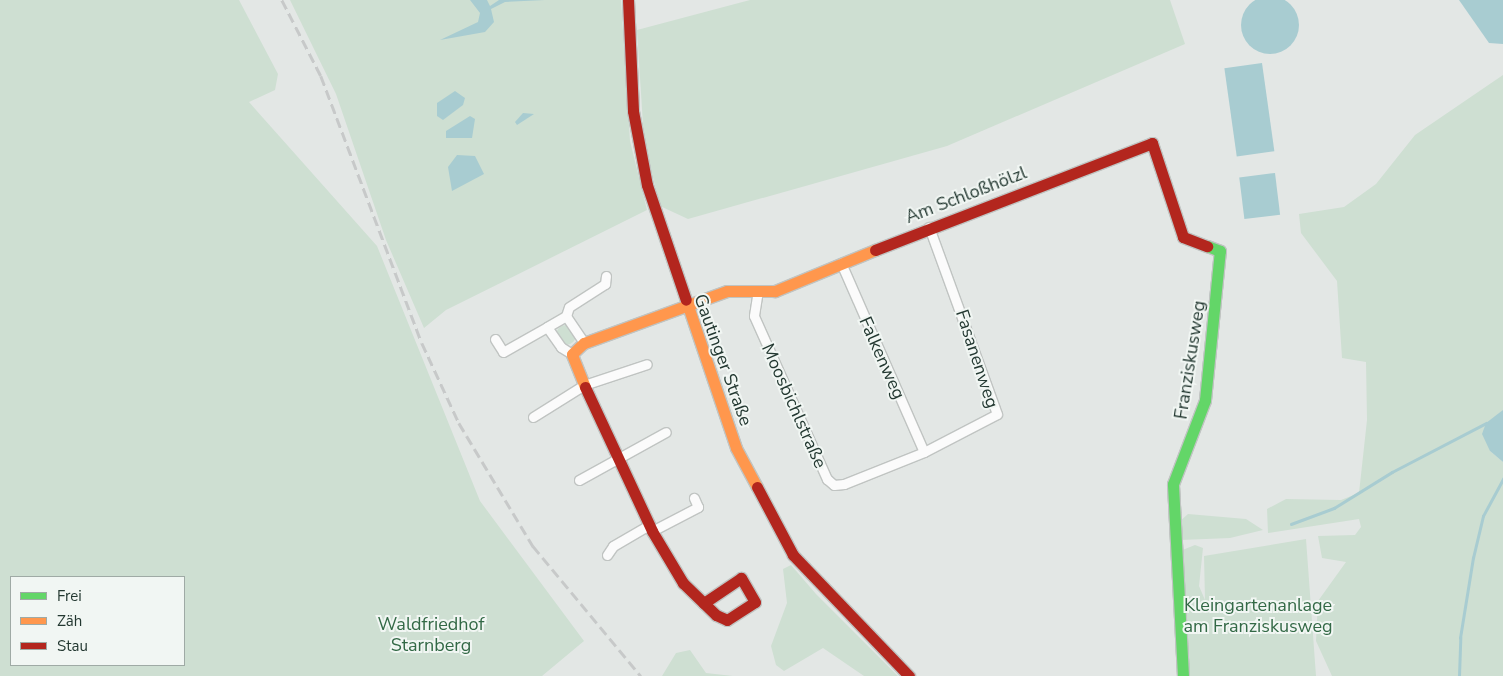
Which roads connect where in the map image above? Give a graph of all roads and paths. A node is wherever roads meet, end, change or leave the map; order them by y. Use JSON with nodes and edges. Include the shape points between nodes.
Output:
{"nodes":[{"id":1,"x":628,"y":0,"type":"edge"},
{"id":2,"x":929,"y":227,"type":"junction"},
{"id":3,"x":1195,"y":243,"type":"joint"},
{"id":4,"x":841,"y":263,"type":"junction"},
{"id":5,"x":606,"y":276,"type":"dead end"},
{"id":6,"x":758,"y":290,"type":"junction"},
{"id":7,"x":686,"y":308,"type":"junction"},
{"id":8,"x":566,"y":316,"type":"junction"},
{"id":9,"x":547,"y":327,"type":"junction"},
{"id":10,"x":495,"y":339,"type":"dead end"},
{"id":11,"x":584,"y":343,"type":"junction"},
{"id":12,"x":572,"y":354,"type":"junction"},
{"id":13,"x":647,"y":364,"type":"dead end"},
{"id":14,"x":584,"y":385,"type":"junction"},
{"id":15,"x":533,"y":417,"type":"dead end"},
{"id":16,"x":666,"y":432,"type":"dead end"},
{"id":17,"x":924,"y":452,"type":"junction"},
{"id":18,"x":618,"y":457,"type":"junction"},
{"id":19,"x":579,"y":480,"type":"dead end"},
{"id":20,"x":694,"y":498,"type":"dead end"},
{"id":21,"x":650,"y":528,"type":"junction"},
{"id":22,"x":607,"y":555,"type":"dead end"},
{"id":23,"x":704,"y":604,"type":"dead end"},
{"id":24,"x":909,"y":676,"type":"edge"},
{"id":25,"x":1183,"y":676,"type":"edge"}],
"edges":[{"from":1,"to":7,"type":"street","name":"Gautinger Straße","via":[[638,144]]},
{"from":2,"to":3,"type":"street","name":"Am Schloßhölzl","via":[[1152,143],[1183,237]]},
{"from":2,"to":4,"type":"street","name":"Am Schloßhölzl"},
{"from":2,"to":17,"type":"street","name":"Fasanenweg","via":[[997,414]]},
{"from":3,"to":25,"type":"street","name":"Franziskusweg","via":[[1214,245],[1220,251],[1205,400],[1173,484]]},
{"from":4,"to":6,"type":"street","name":"Am Schloßhölzl","via":[[775,291]]},
{"from":4,"to":17,"type":"street","name":"Falkenweg"},
{"from":5,"to":8,"type":"street","via":[[605,284],[569,307]]},
{"from":6,"to":7,"type":"street","name":"Am Schloßhölzl","via":[[727,290]]},
{"from":6,"to":17,"type":"street","name":"Moosbichlstraße","via":[[754,316],[827,479],[844,484]]},
{"from":7,"to":11,"type":"street","name":"Am Schloßhölzl"},
{"from":7,"to":24,"type":"street","name":"Gautinger Straße","via":[[736,448],[793,555]]},
{"from":8,"to":9,"type":"street"},
{"from":8,"to":11,"type":"street"},
{"from":9,"to":10,"type":"street","via":[[503,352]]},
{"from":9,"to":12,"type":"street","via":[[561,347]]},
{"from":11,"to":12,"type":"street"},
{"from":12,"to":14,"type":"street"},
{"from":13,"to":14,"type":"street"},
{"from":14,"to":15,"type":"street"},
{"from":14,"to":18,"type":"street"},
{"from":16,"to":18,"type":"street"},
{"from":18,"to":19,"type":"street"},
{"from":18,"to":21,"type":"street"},
{"from":20,"to":21,"type":"street","via":[[698,506]]},
{"from":21,"to":22,"type":"street","via":[[613,546]]},
{"from":21,"to":23,"type":"street","via":[[673,568]]}]}
